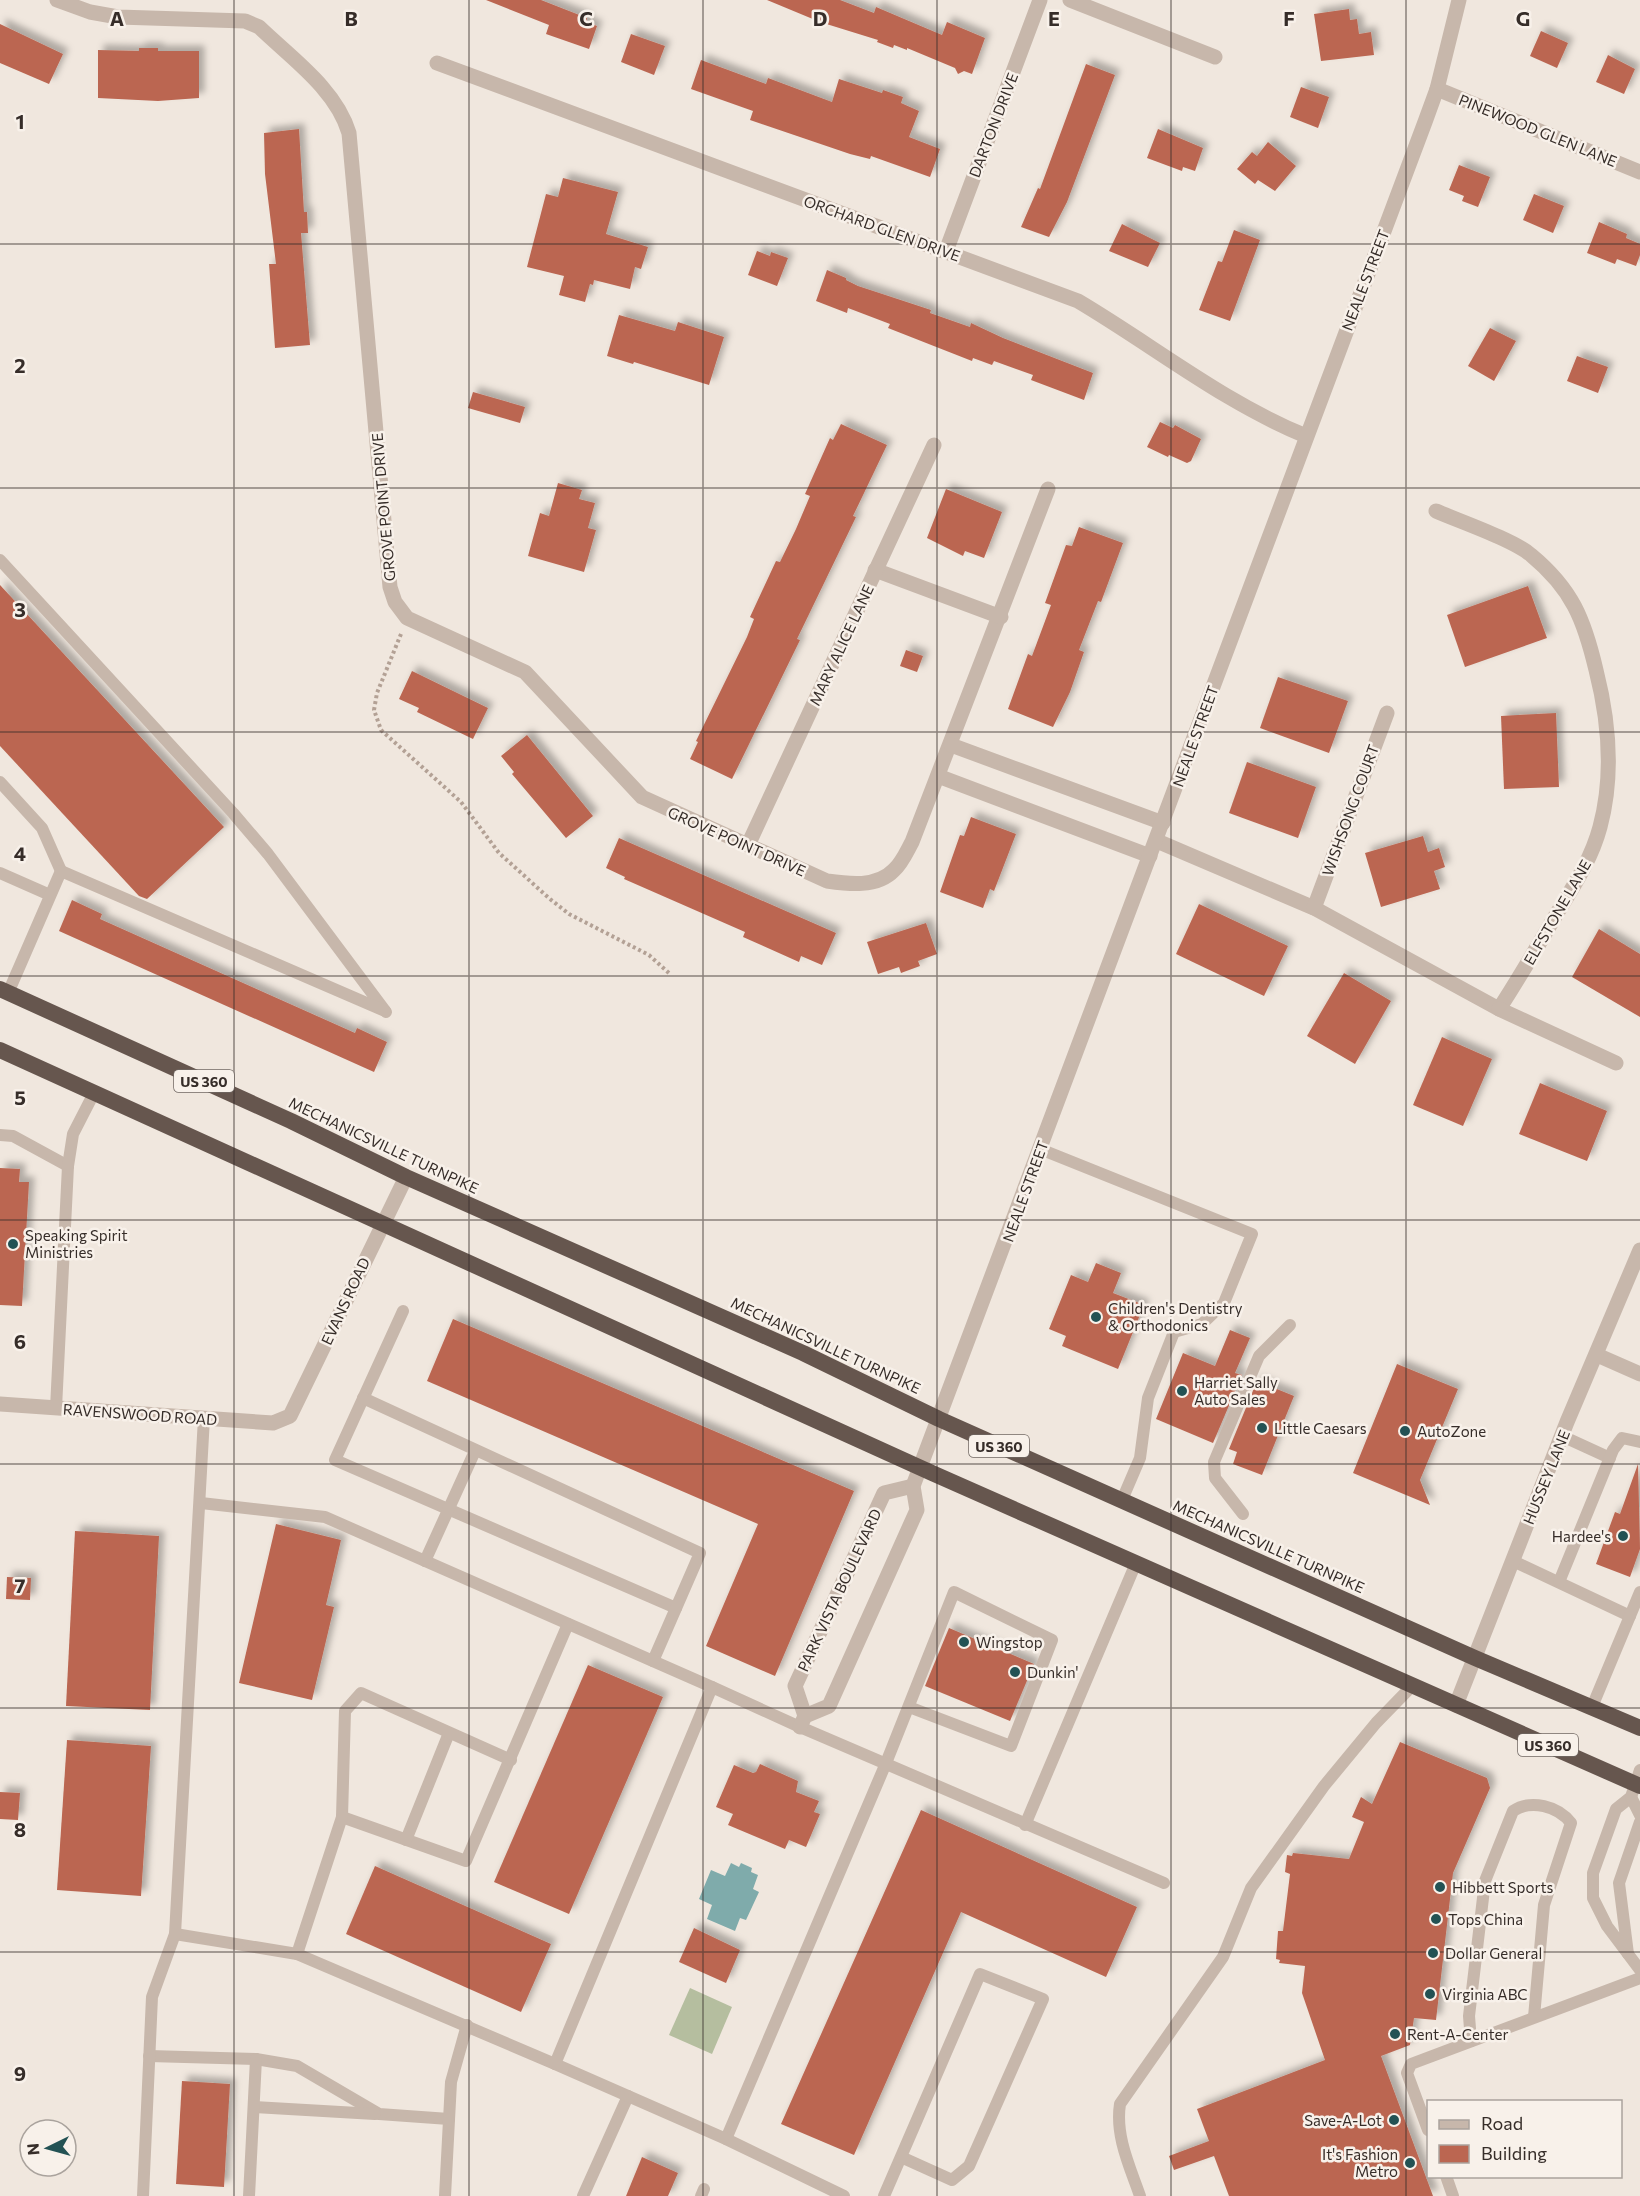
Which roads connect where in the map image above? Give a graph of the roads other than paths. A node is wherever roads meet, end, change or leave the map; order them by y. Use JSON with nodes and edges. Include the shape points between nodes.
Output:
{"nodes":[{"id":1,"x":57,"y":0,"type":"edge"},
{"id":2,"x":1040,"y":0,"type":"edge"},
{"id":3,"x":1070,"y":0,"type":"edge"},
{"id":4,"x":1459,"y":0,"type":"edge"},
{"id":5,"x":1215,"y":57,"type":"dead end"},
{"id":6,"x":437,"y":63,"type":"dead end"},
{"id":7,"x":1437,"y":89,"type":"junction"},
{"id":8,"x":1640,"y":172,"type":"edge"},
{"id":9,"x":946,"y":251,"type":"junction"},
{"id":10,"x":1306,"y":436,"type":"junction"},
{"id":11,"x":934,"y":445,"type":"dead end"},
{"id":12,"x":1048,"y":489,"type":"dead end"},
{"id":13,"x":1436,"y":511,"type":"dead end"},
{"id":14,"x":0,"y":560,"type":"edge"},
{"id":15,"x":875,"y":570,"type":"junction"},
{"id":16,"x":1001,"y":617,"type":"junction"},
{"id":17,"x":1387,"y":713,"type":"dead end"},
{"id":18,"x":951,"y":745,"type":"junction"},
{"id":19,"x":938,"y":776,"type":"junction"},
{"id":20,"x":0,"y":782,"type":"edge"},
{"id":21,"x":1163,"y":823,"type":"junction"},
{"id":22,"x":1156,"y":841,"type":"junction"},
{"id":23,"x":748,"y":845,"type":"junction"},
{"id":24,"x":1150,"y":856,"type":"junction"},
{"id":25,"x":61,"y":871,"type":"junction"},
{"id":26,"x":0,"y":873,"type":"edge"},
{"id":27,"x":50,"y":895,"type":"junction"},
{"id":28,"x":1314,"y":908,"type":"junction"},
{"id":29,"x":4,"y":991,"type":"edge"},
{"id":30,"x":1500,"y":1009,"type":"junction"},
{"id":31,"x":0,"y":1050,"type":"edge"},
{"id":32,"x":1616,"y":1063,"type":"dead end"},
{"id":33,"x":94,"y":1093,"type":"junction"},
{"id":34,"x":0,"y":1135,"type":"edge"},
{"id":35,"x":1040,"y":1149,"type":"junction"},
{"id":36,"x":69,"y":1166,"type":"junction"},
{"id":37,"x":406,"y":1177,"type":"junction"},
{"id":38,"x":383,"y":1223,"type":"junction"},
{"id":39,"x":1640,"y":1250,"type":"edge"},
{"id":40,"x":403,"y":1311,"type":"dead end"},
{"id":41,"x":1290,"y":1325,"type":"dead end"},
{"id":42,"x":1597,"y":1355,"type":"junction"},
{"id":43,"x":1640,"y":1374,"type":"edge"},
{"id":44,"x":363,"y":1398,"type":"junction"},
{"id":45,"x":0,"y":1404,"type":"edge"},
{"id":46,"x":56,"y":1408,"type":"junction"},
{"id":47,"x":204,"y":1418,"type":"junction"},
{"id":48,"x":939,"y":1419,"type":"junction"},
{"id":49,"x":280,"y":1420,"type":"joint"},
{"id":50,"x":1562,"y":1436,"type":"junction"},
{"id":51,"x":1640,"y":1442,"type":"edge"},
{"id":52,"x":476,"y":1450,"type":"junction"},
{"id":53,"x":1610,"y":1458,"type":"junction"},
{"id":54,"x":920,"y":1468,"type":"junction"},
{"id":55,"x":913,"y":1486,"type":"junction"},
{"id":56,"x":1122,"y":1500,"type":"junction"},
{"id":57,"x":201,"y":1503,"type":"junction"},
{"id":58,"x":449,"y":1509,"type":"junction"},
{"id":59,"x":1243,"y":1514,"type":"dead end"},
{"id":60,"x":1513,"y":1561,"type":"junction"},
{"id":61,"x":425,"y":1562,"type":"junction"},
{"id":62,"x":1136,"y":1563,"type":"junction"},
{"id":63,"x":1559,"y":1582,"type":"junction"},
{"id":64,"x":1640,"y":1592,"type":"edge"},
{"id":65,"x":676,"y":1608,"type":"junction"},
{"id":66,"x":1630,"y":1616,"type":"junction"},
{"id":67,"x":568,"y":1624,"type":"junction"},
{"id":68,"x":1475,"y":1658,"type":"junction"},
{"id":69,"x":653,"y":1661,"type":"junction"},
{"id":70,"x":1412,"y":1686,"type":"junction"},
{"id":71,"x":712,"y":1687,"type":"junction"},
{"id":72,"x":1456,"y":1705,"type":"junction"},
{"id":73,"x":909,"y":1707,"type":"junction"},
{"id":74,"x":1592,"y":1707,"type":"junction"},
{"id":75,"x":802,"y":1721,"type":"junction"},
{"id":76,"x":1640,"y":1728,"type":"edge"},
{"id":77,"x":449,"y":1733,"type":"junction"},
{"id":78,"x":511,"y":1760,"type":"junction"},
{"id":79,"x":886,"y":1763,"type":"junction"},
{"id":80,"x":1637,"y":1784,"type":"edge"},
{"id":81,"x":1640,"y":1815,"type":"edge"},
{"id":82,"x":342,"y":1817,"type":"junction"},
{"id":83,"x":1640,"y":1822,"type":"edge"},
{"id":84,"x":1025,"y":1825,"type":"junction"},
{"id":85,"x":406,"y":1840,"type":"junction"},
{"id":86,"x":1164,"y":1883,"type":"dead end"},
{"id":87,"x":175,"y":1934,"type":"junction"},
{"id":88,"x":297,"y":1954,"type":"junction"},
{"id":89,"x":1628,"y":1954,"type":"junction"},
{"id":90,"x":1640,"y":1970,"type":"edge"},
{"id":91,"x":1640,"y":1978,"type":"edge"},
{"id":92,"x":1534,"y":2017,"type":"junction"},
{"id":93,"x":467,"y":2025,"type":"junction"},
{"id":94,"x":1471,"y":2041,"type":"junction"},
{"id":95,"x":149,"y":2056,"type":"junction"},
{"id":96,"x":256,"y":2060,"type":"junction"},
{"id":97,"x":555,"y":2064,"type":"junction"},
{"id":98,"x":628,"y":2096,"type":"junction"},
{"id":99,"x":254,"y":2108,"type":"junction"},
{"id":100,"x":379,"y":2114,"type":"junction"},
{"id":101,"x":449,"y":2120,"type":"junction"},
{"id":102,"x":1427,"y":2127,"type":"edge"},
{"id":103,"x":726,"y":2139,"type":"junction"},
{"id":104,"x":901,"y":2157,"type":"junction"},
{"id":105,"x":1447,"y":2178,"type":"edge"},
{"id":106,"x":143,"y":2196,"type":"edge"},
{"id":107,"x":249,"y":2196,"type":"edge"},
{"id":108,"x":445,"y":2196,"type":"edge"},
{"id":109,"x":584,"y":2196,"type":"edge"},
{"id":110,"x":844,"y":2196,"type":"edge"},
{"id":111,"x":884,"y":2196,"type":"edge"},
{"id":112,"x":1140,"y":2196,"type":"edge"},
{"id":113,"x":1453,"y":2196,"type":"edge"}],
"edges":[{"from":1,"to":23,"type":"street","name":"GROVE POINT DRIVE","via":[[118,17],[245,21],[259,27],[332,98],[344,115],[349,133],[390,587],[395,602],[407,618],[525,672],[642,797]]},
{"from":2,"to":9,"type":"street","name":"DARTON DRIVE"},
{"from":3,"to":5,"type":"street"},
{"from":4,"to":7,"type":"street","name":"NEALE STREET"},
{"from":6,"to":9,"type":"street","name":"ORCHARD GLEN DRIVE"},
{"from":7,"to":8,"type":"street","name":"PINEWOOD GLEN LANE"},
{"from":7,"to":10,"type":"street","name":"NEALE STREET"},
{"from":9,"to":10,"type":"street","name":"ORCHARD GLEN DRIVE","via":[[1078,302],[1139,338],[1189,375],[1266,420]]},
{"from":10,"to":21,"type":"street","name":"NEALE STREET"},
{"from":11,"to":15,"type":"street","name":"MARY ALICE LANE"},
{"from":12,"to":16,"type":"street","name":"GROVE POINT DRIVE"},
{"from":13,"to":30,"type":"street","name":"ELFSTONE LANE","via":[[1528,553],[1555,577],[1577,606],[1606,716],[1607,789],[1600,828],[1585,867]]},
{"from":14,"to":25,"type":"lane","via":[[233,813],[386,1012]]},
{"from":15,"to":16,"type":"street"},
{"from":15,"to":23,"type":"street","name":"MARY ALICE LANE"},
{"from":16,"to":18,"type":"street","name":"GROVE POINT DRIVE"},
{"from":17,"to":28,"type":"street","name":"WISHSONG COURT"},
{"from":18,"to":19,"type":"street","name":"GROVE POINT DRIVE"},
{"from":18,"to":21,"type":"street"},
{"from":19,"to":23,"type":"street","name":"GROVE POINT DRIVE","via":[[912,842],[894,870],[876,882],[827,881]]},
{"from":19,"to":24,"type":"street"},
{"from":20,"to":25,"type":"lane","via":[[42,828]]},
{"from":21,"to":22,"type":"street","name":"NEALE STREET"},
{"from":22,"to":24,"type":"street","name":"NEALE STREET"},
{"from":22,"to":28,"type":"street"},
{"from":24,"to":35,"type":"street","name":"NEALE STREET"},
{"from":25,"to":27,"type":"lane"},
{"from":26,"to":27,"type":"lane"},
{"from":27,"to":29,"type":"lane"},
{"from":28,"to":30,"type":"street"},
{"from":29,"to":37,"type":"highway","name":"MECHANICSVILLE TURNPIKE","number":"US 360"},
{"from":30,"to":32,"type":"street"},
{"from":31,"to":33,"type":"highway","number":"US 360"},
{"from":33,"to":36,"type":"lane","via":[[73,1134]]},
{"from":33,"to":38,"type":"highway","number":"US 360"},
{"from":34,"to":36,"type":"lane","via":[[13,1136]]},
{"from":35,"to":48,"type":"street","name":"NEALE STREET"},
{"from":35,"to":56,"type":"lane","via":[[1252,1234],[1224,1304],[1202,1324],[1174,1332],[1148,1398],[1140,1458]]},
{"from":36,"to":46,"type":"lane"},
{"from":37,"to":38,"type":"street","name":"EVANS ROAD"},
{"from":37,"to":48,"type":"highway","name":"MECHANICSVILLE TURNPIKE","number":"US 360","via":[[647,1282]]},
{"from":38,"to":49,"type":"street","name":"EVANS ROAD","via":[[298,1403],[290,1416]]},
{"from":38,"to":54,"type":"highway","number":"US 360"},
{"from":39,"to":42,"type":"street","name":"HUSSEY LANE"},
{"from":40,"to":44,"type":"lane"},
{"from":41,"to":59,"type":"lane","via":[[1259,1356],[1214,1462],[1215,1478]]},
{"from":42,"to":43,"type":"street"},
{"from":42,"to":50,"type":"street","name":"HUSSEY LANE"},
{"from":44,"to":52,"type":"lane"},
{"from":44,"to":58,"type":"lane","via":[[335,1460]]},
{"from":45,"to":46,"type":"street","name":"RAVENSWOOD ROAD"},
{"from":46,"to":47,"type":"street","name":"RAVENSWOOD ROAD"},
{"from":47,"to":49,"type":"street","name":"RAVENSWOOD ROAD","via":[[273,1423]]},
{"from":47,"to":57,"type":"lane"},
{"from":48,"to":54,"type":"street","name":"NEALE STREET"},
{"from":48,"to":56,"type":"highway","name":"MECHANICSVILLE TURNPIKE","number":"US 360"},
{"from":50,"to":53,"type":"lane"},
{"from":50,"to":60,"type":"street","name":"HUSSEY LANE"},
{"from":51,"to":53,"type":"lane","via":[[1622,1438]]},
{"from":52,"to":58,"type":"lane"},
{"from":52,"to":65,"type":"lane","via":[[700,1553]]},
{"from":53,"to":63,"type":"lane"},
{"from":54,"to":55,"type":"street"},
{"from":54,"to":62,"type":"highway","number":"US 360"},
{"from":55,"to":75,"type":"street","via":[[917,1510],[829,1706]]},
{"from":55,"to":75,"type":"street","name":"PARK VISTA BOULEVARD","via":[[884,1493],[795,1686]]},
{"from":56,"to":68,"type":"highway","name":"MECHANICSVILLE TURNPIKE","number":"US 360"},
{"from":57,"to":61,"type":"lane","via":[[325,1517]]},
{"from":57,"to":87,"type":"lane"},
{"from":58,"to":61,"type":"lane"},
{"from":58,"to":65,"type":"lane"},
{"from":60,"to":63,"type":"lane"},
{"from":60,"to":68,"type":"street","name":"HUSSEY LANE"},
{"from":61,"to":67,"type":"lane"},
{"from":62,"to":70,"type":"highway","number":"US 360"},
{"from":62,"to":84,"type":"lane"},
{"from":63,"to":66,"type":"lane"},
{"from":64,"to":66,"type":"lane"},
{"from":65,"to":69,"type":"lane"},
{"from":66,"to":74,"type":"lane"},
{"from":67,"to":69,"type":"lane"},
{"from":67,"to":78,"type":"lane"},
{"from":68,"to":72,"type":"street","name":"HUSSEY LANE"},
{"from":68,"to":74,"type":"highway","name":"MECHANICSVILLE TURNPIKE","number":"US 360"},
{"from":69,"to":71,"type":"lane"},
{"from":70,"to":72,"type":"highway","number":"US 360"},
{"from":70,"to":112,"type":"lane","via":[[1336,1771],[1251,1888],[1223,1957],[1120,2104],[1122,2142]]},
{"from":71,"to":75,"type":"lane"},
{"from":71,"to":97,"type":"lane"},
{"from":72,"to":80,"type":"highway","number":"US 360"},
{"from":73,"to":73,"type":"lane","via":[[954,1592],[1052,1640],[1011,1746]]},
{"from":73,"to":79,"type":"lane"},
{"from":74,"to":76,"type":"highway","name":"MECHANICSVILLE TURNPIKE","number":"US 360"},
{"from":75,"to":79,"type":"lane"},
{"from":77,"to":78,"type":"lane"},
{"from":77,"to":82,"type":"lane","via":[[361,1693],[345,1711]]},
{"from":77,"to":85,"type":"lane"},
{"from":78,"to":85,"type":"lane","via":[[466,1861]]},
{"from":79,"to":84,"type":"lane"},
{"from":79,"to":103,"type":"lane"},
{"from":80,"to":81,"type":"lane"},
{"from":80,"to":89,"type":"lane","via":[[1616,1809],[1593,1873],[1593,1898]]},
{"from":82,"to":85,"type":"lane"},
{"from":82,"to":88,"type":"lane"},
{"from":83,"to":89,"type":"lane","via":[[1619,1883]]},
{"from":84,"to":86,"type":"lane"},
{"from":87,"to":88,"type":"lane"},
{"from":87,"to":95,"type":"lane","via":[[152,1997]]},
{"from":88,"to":93,"type":"lane"},
{"from":89,"to":90,"type":"lane"},
{"from":91,"to":92,"type":"lane"},
{"from":92,"to":94,"type":"lane"},
{"from":92,"to":94,"type":"lane","via":[[1544,1905],[1571,1823],[1566,1815],[1538,1804],[1523,1804],[1513,1811],[1485,1881],[1469,2016]]},
{"from":93,"to":97,"type":"lane"},
{"from":93,"to":101,"type":"lane","via":[[451,2082]]},
{"from":94,"to":102,"type":"lane","via":[[1411,2064],[1407,2073]]},
{"from":95,"to":96,"type":"lane"},
{"from":95,"to":106,"type":"lane"},
{"from":96,"to":99,"type":"lane"},
{"from":96,"to":100,"type":"lane","via":[[297,2066]]},
{"from":97,"to":98,"type":"lane"},
{"from":98,"to":103,"type":"lane"},
{"from":98,"to":109,"type":"lane"},
{"from":99,"to":100,"type":"lane"},
{"from":99,"to":107,"type":"lane"},
{"from":100,"to":101,"type":"lane"},
{"from":101,"to":108,"type":"lane"},
{"from":103,"to":110,"type":"lane"},
{"from":104,"to":104,"type":"lane","via":[[980,1974],[1043,1998],[969,2166],[952,2180]]},
{"from":104,"to":111,"type":"lane"},
{"from":105,"to":113,"type":"lane"}]}
